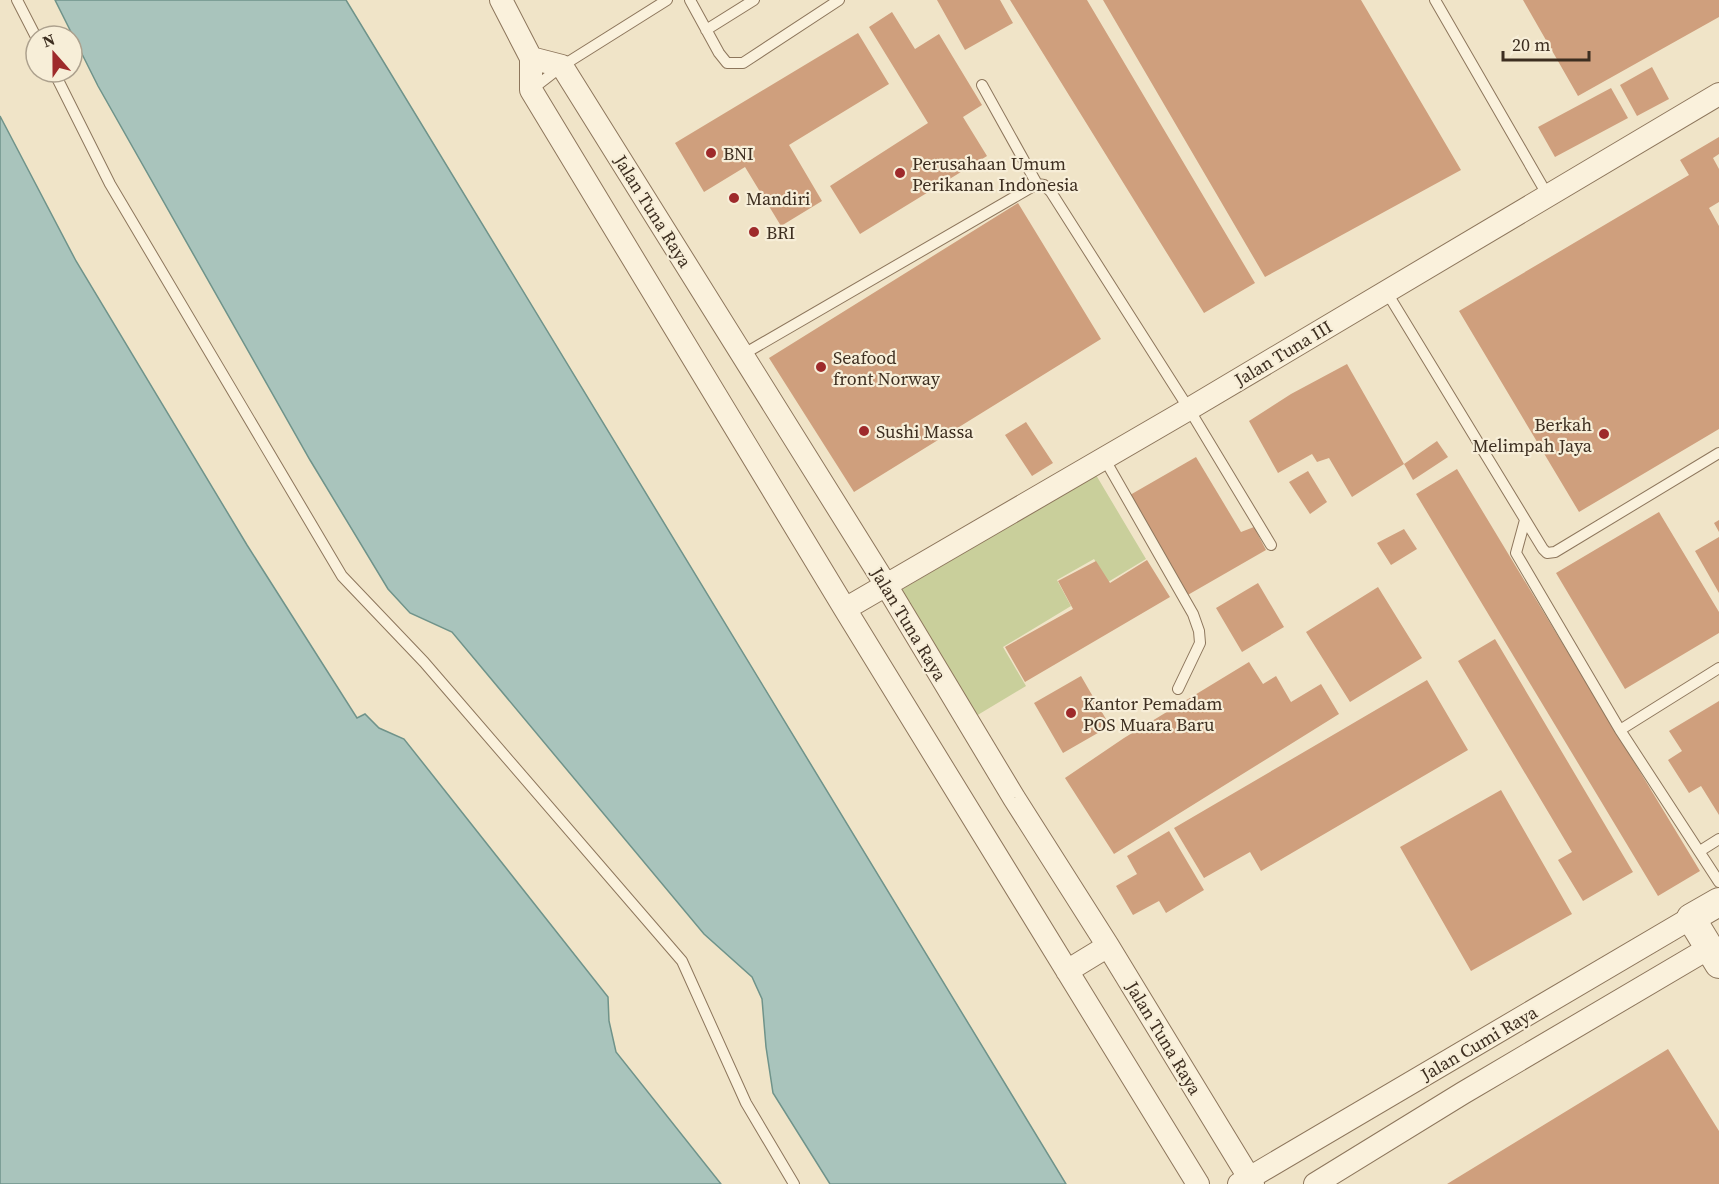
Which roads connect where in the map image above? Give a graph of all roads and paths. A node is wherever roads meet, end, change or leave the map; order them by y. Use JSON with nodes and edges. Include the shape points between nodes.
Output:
{"nodes":[{"id":1,"x":17,"y":0,"type":"edge"},
{"id":2,"x":501,"y":0,"type":"edge"},
{"id":3,"x":667,"y":0,"type":"edge"},
{"id":4,"x":690,"y":0,"type":"edge"},
{"id":5,"x":754,"y":0,"type":"edge"},
{"id":6,"x":839,"y":0,"type":"edge"},
{"id":7,"x":1435,"y":0,"type":"edge"},
{"id":8,"x":29,"y":24,"type":"edge"},
{"id":9,"x":706,"y":30,"type":"junction"},
{"id":10,"x":531,"y":58,"type":"junction"},
{"id":11,"x":562,"y":66,"type":"junction"},
{"id":12,"x":60,"y":84,"type":"edge"},
{"id":13,"x":982,"y":85,"type":"dead end"},
{"id":14,"x":531,"y":90,"type":"junction"},
{"id":15,"x":1719,"y":94,"type":"edge"},
{"id":16,"x":1037,"y":184,"type":"junction"},
{"id":17,"x":1548,"y":196,"type":"junction"},
{"id":18,"x":1386,"y":291,"type":"junction"},
{"id":19,"x":742,"y":355,"type":"junction"},
{"id":20,"x":1189,"y":408,"type":"junction"},
{"id":21,"x":1719,"y":453,"type":"edge"},
{"id":22,"x":1104,"y":458,"type":"junction"},
{"id":23,"x":1525,"y":520,"type":"junction"},
{"id":24,"x":1271,"y":544,"type":"dead end"},
{"id":25,"x":886,"y":585,"type":"junction"},
{"id":26,"x":845,"y":609,"type":"junction"},
{"id":27,"x":1719,"y":668,"type":"edge"},
{"id":28,"x":1178,"y":688,"type":"dead end"},
{"id":29,"x":1620,"y":730,"type":"junction"},
{"id":30,"x":1719,"y":838,"type":"edge"},
{"id":31,"x":1700,"y":851,"type":"junction"},
{"id":32,"x":1719,"y":882,"type":"edge"},
{"id":33,"x":1719,"y":902,"type":"edge"},
{"id":34,"x":1691,"y":918,"type":"junction"},
{"id":35,"x":1108,"y":946,"type":"junction"},
{"id":36,"x":1716,"y":951,"type":"edge"},
{"id":37,"x":1067,"y":971,"type":"junction"},
{"id":38,"x":1405,"y":1086,"type":"junction"},
{"id":39,"x":1424,"y":1117,"type":"junction"},
{"id":40,"x":1247,"y":1182,"type":"edge"},
{"id":41,"x":794,"y":1184,"type":"edge"},
{"id":42,"x":1198,"y":1184,"type":"edge"},
{"id":43,"x":1315,"y":1184,"type":"edge"}],
"edges":[{"from":1,"to":8,"type":"lane"},
{"from":2,"to":10,"type":"street"},
{"from":3,"to":11,"type":"lane"},
{"from":4,"to":9,"type":"lane"},
{"from":5,"to":9,"type":"lane"},
{"from":6,"to":9,"type":"lane","via":[[743,63],[728,63]]},
{"from":7,"to":17,"type":"lane"},
{"from":10,"to":11,"type":"street"},
{"from":10,"to":14,"type":"street"},
{"from":11,"to":14,"type":"lane"},
{"from":11,"to":19,"type":"street","name":"Jalan Tuna Raya"},
{"from":12,"to":41,"type":"lane","via":[[110,184],[342,576],[424,662],[682,961],[746,1104]]},
{"from":13,"to":16,"type":"lane"},
{"from":14,"to":26,"type":"street"},
{"from":15,"to":17,"type":"street","name":"Jalan Tuna III"},
{"from":16,"to":19,"type":"lane"},
{"from":16,"to":20,"type":"lane","via":[[1051,192]]},
{"from":17,"to":18,"type":"street","name":"Jalan Tuna III"},
{"from":18,"to":20,"type":"street","name":"Jalan Tuna III"},
{"from":18,"to":23,"type":"lane"},
{"from":19,"to":25,"type":"street","name":"Jalan Tuna Raya"},
{"from":20,"to":22,"type":"street","name":"Jalan Tuna III"},
{"from":20,"to":24,"type":"lane"},
{"from":21,"to":23,"type":"lane","via":[[1555,552],[1543,549]]},
{"from":22,"to":25,"type":"street","name":"Jalan Tuna III"},
{"from":22,"to":28,"type":"lane","via":[[1199,631],[1200,643]]},
{"from":23,"to":29,"type":"lane","via":[[1516,554]]},
{"from":25,"to":26,"type":"street","name":"Jalan Tuna III"},
{"from":25,"to":35,"type":"street","name":"Jalan Tuna Raya"},
{"from":26,"to":37,"type":"street"},
{"from":27,"to":29,"type":"lane"},
{"from":29,"to":31,"type":"lane"},
{"from":30,"to":31,"type":"lane"},
{"from":31,"to":32,"type":"lane"},
{"from":33,"to":34,"type":"street","name":"Jalan Cumi Raya"},
{"from":34,"to":36,"type":"street"},
{"from":34,"to":38,"type":"street","name":"Jalan Cumi Raya"},
{"from":35,"to":37,"type":"street"},
{"from":35,"to":40,"type":"street","name":"Jalan Tuna Raya"},
{"from":36,"to":39,"type":"street","name":"Jalan Cumi Raya"},
{"from":37,"to":42,"type":"street"},
{"from":38,"to":39,"type":"street"},
{"from":38,"to":40,"type":"street","name":"Jalan Cumi Raya"},
{"from":39,"to":43,"type":"street","name":"Jalan Cumi Raya"}]}
